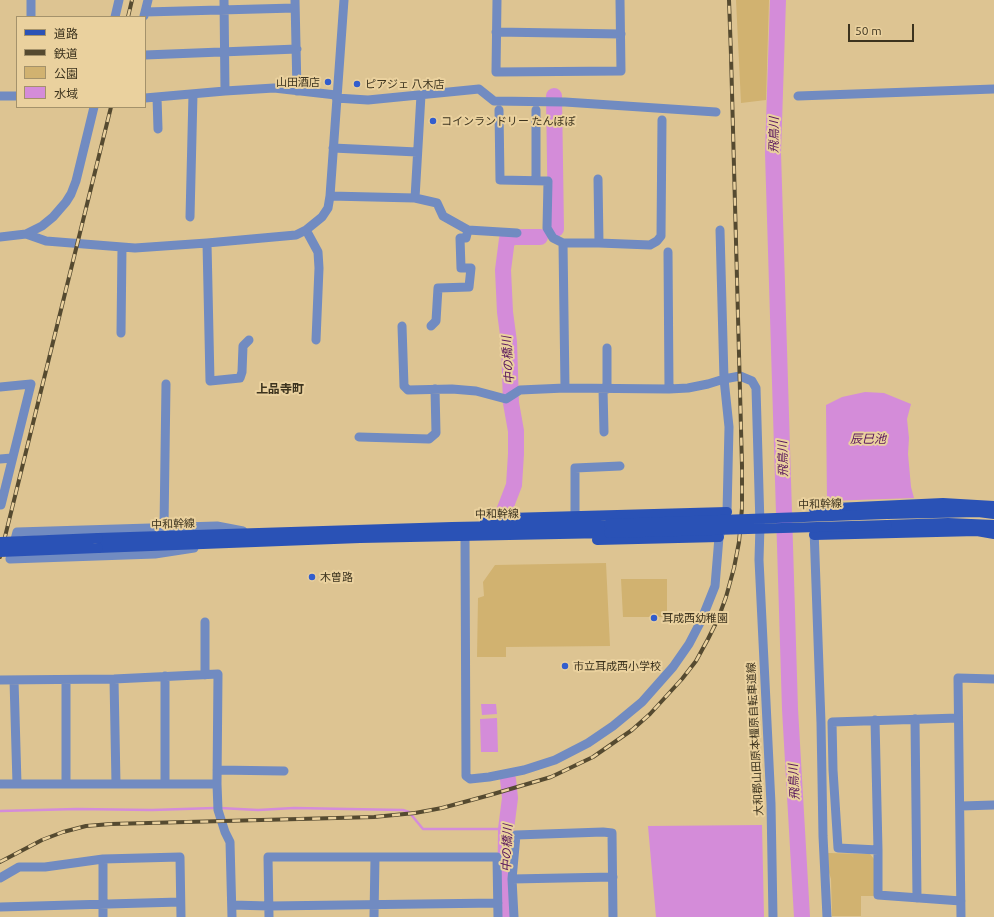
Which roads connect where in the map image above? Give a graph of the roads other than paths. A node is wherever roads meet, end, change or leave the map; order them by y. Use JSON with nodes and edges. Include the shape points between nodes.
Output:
{"nodes":[{"id":1,"x":31,"y":0,"type":"edge"},
{"id":2,"x":119,"y":0,"type":"edge"},
{"id":3,"x":148,"y":0,"type":"edge"},
{"id":4,"x":224,"y":0,"type":"edge"},
{"id":5,"x":344,"y":0,"type":"edge"},
{"id":6,"x":497,"y":0,"type":"edge"},
{"id":7,"x":620,"y":0,"type":"edge"},
{"id":8,"x":295,"y":4,"type":"edge"},
{"id":9,"x":224,"y":10,"type":"junction"},
{"id":10,"x":145,"y":14,"type":"edge"},
{"id":11,"x":31,"y":16,"type":"edge"},
{"id":12,"x":115,"y":16,"type":"edge"},
{"id":13,"x":496,"y":32,"type":"junction"},
{"id":14,"x":621,"y":34,"type":"junction"},
{"id":15,"x":296,"y":50,"type":"junction"},
{"id":16,"x":224,"y":52,"type":"junction"},
{"id":17,"x":146,"y":55,"type":"edge"},
{"id":18,"x":994,"y":89,"type":"edge"},
{"id":19,"x":225,"y":91,"type":"junction"},
{"id":20,"x":297,"y":91,"type":"junction"},
{"id":21,"x":193,"y":94,"type":"junction"},
{"id":22,"x":421,"y":95,"type":"junction"},
{"id":23,"x":0,"y":96,"type":"edge"},
{"id":24,"x":16,"y":96,"type":"edge"},
{"id":25,"x":798,"y":96,"type":"dead end"},
{"id":26,"x":157,"y":97,"type":"junction"},
{"id":27,"x":336,"y":97,"type":"junction"},
{"id":28,"x":146,"y":98,"type":"edge"},
{"id":29,"x":94,"y":108,"type":"edge"},
{"id":30,"x":499,"y":110,"type":"dead end"},
{"id":31,"x":536,"y":110,"type":"dead end"},
{"id":32,"x":716,"y":112,"type":"dead end"},
{"id":33,"x":662,"y":120,"type":"dead end"},
{"id":34,"x":158,"y":129,"type":"dead end"},
{"id":35,"x":333,"y":148,"type":"junction"},
{"id":36,"x":417,"y":152,"type":"junction"},
{"id":37,"x":598,"y":178,"type":"dead end"},
{"id":38,"x":536,"y":180,"type":"junction"},
{"id":39,"x":330,"y":196,"type":"junction"},
{"id":40,"x":415,"y":198,"type":"junction"},
{"id":41,"x":190,"y":217,"type":"dead end"},
{"id":42,"x":306,"y":230,"type":"junction"},
{"id":43,"x":468,"y":230,"type":"junction"},
{"id":44,"x":720,"y":230,"type":"dead end"},
{"id":45,"x":517,"y":233,"type":"dead end"},
{"id":46,"x":26,"y":234,"type":"junction"},
{"id":47,"x":0,"y":237,"type":"edge"},
{"id":48,"x":563,"y":242,"type":"junction"},
{"id":49,"x":207,"y":243,"type":"junction"},
{"id":50,"x":599,"y":243,"type":"junction"},
{"id":51,"x":122,"y":247,"type":"junction"},
{"id":52,"x":668,"y":252,"type":"dead end"},
{"id":53,"x":402,"y":326,"type":"dead end"},
{"id":54,"x":431,"y":326,"type":"dead end"},
{"id":55,"x":121,"y":333,"type":"dead end"},
{"id":56,"x":249,"y":340,"type":"dead end"},
{"id":57,"x":316,"y":340,"type":"dead end"},
{"id":58,"x":607,"y":348,"type":"dead end"},
{"id":59,"x":724,"y":379,"type":"junction"},
{"id":60,"x":166,"y":384,"type":"dead end"},
{"id":61,"x":0,"y":387,"type":"edge"},
{"id":62,"x":565,"y":388,"type":"junction"},
{"id":63,"x":605,"y":389,"type":"junction"},
{"id":64,"x":669,"y":389,"type":"junction"},
{"id":65,"x":435,"y":390,"type":"junction"},
{"id":66,"x":604,"y":432,"type":"dead end"},
{"id":67,"x":358,"y":437,"type":"dead end"},
{"id":68,"x":12,"y":458,"type":"junction"},
{"id":69,"x":0,"y":459,"type":"edge"},
{"id":70,"x":620,"y":466,"type":"dead end"},
{"id":71,"x":0,"y":505,"type":"edge"},
{"id":72,"x":994,"y":506,"type":"edge"},
{"id":73,"x":814,"y":509,"type":"dead end"},
{"id":74,"x":727,"y":512,"type":"junction"},
{"id":75,"x":994,"y":514,"type":"edge"},
{"id":76,"x":575,"y":516,"type":"junction"},
{"id":77,"x":760,"y":525,"type":"junction"},
{"id":78,"x":994,"y":525,"type":"edge"},
{"id":79,"x":164,"y":527,"type":"junction"},
{"id":80,"x":452,"y":527,"type":"junction"},
{"id":81,"x":609,"y":528,"type":"junction"},
{"id":82,"x":250,"y":533,"type":"junction"},
{"id":83,"x":994,"y":534,"type":"edge"},
{"id":84,"x":814,"y":535,"type":"junction"},
{"id":85,"x":465,"y":536,"type":"junction"},
{"id":86,"x":719,"y":537,"type":"junction"},
{"id":87,"x":0,"y":542,"type":"edge"},
{"id":88,"x":98,"y":543,"type":"junction"},
{"id":89,"x":221,"y":544,"type":"junction"},
{"id":90,"x":0,"y":552,"type":"edge"},
{"id":91,"x":204,"y":622,"type":"dead end"},
{"id":92,"x":205,"y":675,"type":"junction"},
{"id":93,"x":165,"y":676,"type":"junction"},
{"id":94,"x":114,"y":679,"type":"junction"},
{"id":95,"x":994,"y":679,"type":"edge"},
{"id":96,"x":0,"y":680,"type":"edge"},
{"id":97,"x":14,"y":680,"type":"junction"},
{"id":98,"x":66,"y":680,"type":"junction"},
{"id":99,"x":958,"y":718,"type":"junction"},
{"id":100,"x":915,"y":719,"type":"junction"},
{"id":101,"x":875,"y":720,"type":"junction"},
{"id":102,"x":217,"y":770,"type":"junction"},
{"id":103,"x":284,"y":771,"type":"dead end"},
{"id":104,"x":0,"y":784,"type":"edge"},
{"id":105,"x":17,"y":784,"type":"junction"},
{"id":106,"x":66,"y":784,"type":"junction"},
{"id":107,"x":116,"y":784,"type":"junction"},
{"id":108,"x":165,"y":784,"type":"junction"},
{"id":109,"x":217,"y":784,"type":"junction"},
{"id":110,"x":994,"y":805,"type":"edge"},
{"id":111,"x":960,"y":806,"type":"junction"},
{"id":112,"x":878,"y":850,"type":"junction"},
{"id":113,"x":375,"y":857,"type":"junction"},
{"id":114,"x":103,"y":859,"type":"junction"},
{"id":115,"x":613,"y":877,"type":"junction"},
{"id":116,"x":0,"y":878,"type":"edge"},
{"id":117,"x":512,"y":878,"type":"junction"},
{"id":118,"x":917,"y":898,"type":"junction"},
{"id":119,"x":961,"y":901,"type":"junction"},
{"id":120,"x":180,"y":902,"type":"junction"},
{"id":121,"x":498,"y":903,"type":"junction"},
{"id":122,"x":374,"y":904,"type":"junction"},
{"id":123,"x":103,"y":905,"type":"junction"},
{"id":124,"x":232,"y":905,"type":"junction"},
{"id":125,"x":268,"y":906,"type":"junction"},
{"id":126,"x":0,"y":907,"type":"edge"},
{"id":127,"x":103,"y":917,"type":"edge"},
{"id":128,"x":181,"y":917,"type":"edge"},
{"id":129,"x":232,"y":917,"type":"edge"},
{"id":130,"x":269,"y":917,"type":"edge"},
{"id":131,"x":374,"y":917,"type":"edge"},
{"id":132,"x":498,"y":917,"type":"edge"},
{"id":133,"x":514,"y":917,"type":"edge"},
{"id":134,"x":613,"y":917,"type":"edge"},
{"id":135,"x":773,"y":917,"type":"edge"},
{"id":136,"x":827,"y":917,"type":"edge"},
{"id":137,"x":961,"y":917,"type":"edge"}],
"edges":[{"from":1,"to":11,"type":"street"},
{"from":2,"to":12,"type":"street"},
{"from":3,"to":10,"type":"street"},
{"from":4,"to":9,"type":"street"},
{"from":5,"to":27,"type":"street"},
{"from":6,"to":13,"type":"street"},
{"from":7,"to":14,"type":"street"},
{"from":8,"to":9,"type":"street"},
{"from":8,"to":15,"type":"street"},
{"from":9,"to":10,"type":"street"},
{"from":9,"to":16,"type":"street"},
{"from":13,"to":14,"type":"street"},
{"from":13,"to":14,"type":"street","via":[[496,72],[621,71]]},
{"from":15,"to":16,"type":"street"},
{"from":15,"to":20,"type":"street"},
{"from":16,"to":17,"type":"street"},
{"from":16,"to":19,"type":"street"},
{"from":18,"to":25,"type":"street"},
{"from":19,"to":20,"type":"street","via":[[274,88]]},
{"from":19,"to":21,"type":"street"},
{"from":20,"to":27,"type":"street"},
{"from":21,"to":26,"type":"street"},
{"from":21,"to":41,"type":"street"},
{"from":22,"to":27,"type":"street","via":[[368,100]]},
{"from":22,"to":32,"type":"street","via":[[479,89],[494,101],[565,102]]},
{"from":22,"to":36,"type":"street"},
{"from":23,"to":24,"type":"street"},
{"from":26,"to":28,"type":"street"},
{"from":26,"to":34,"type":"street"},
{"from":27,"to":35,"type":"street"},
{"from":29,"to":46,"type":"street","via":[[71,194],[53,217]]},
{"from":30,"to":38,"type":"street","via":[[500,180]]},
{"from":31,"to":38,"type":"street"},
{"from":33,"to":50,"type":"street","via":[[661,236],[650,245]]},
{"from":35,"to":36,"type":"street"},
{"from":35,"to":39,"type":"street"},
{"from":36,"to":40,"type":"street"},
{"from":37,"to":50,"type":"street"},
{"from":38,"to":48,"type":"street","via":[[548,181],[547,228],[553,238]]},
{"from":39,"to":40,"type":"street"},
{"from":39,"to":42,"type":"street","via":[[328,208],[322,217]]},
{"from":40,"to":43,"type":"street","via":[[437,203],[444,216]]},
{"from":42,"to":49,"type":"street","via":[[296,234]]},
{"from":42,"to":57,"type":"street","via":[[318,252]]},
{"from":43,"to":45,"type":"street"},
{"from":43,"to":54,"type":"street","via":[[466,238],[460,238],[461,268],[471,268],[469,287],[438,288],[436,321]]},
{"from":44,"to":59,"type":"street"},
{"from":46,"to":47,"type":"street"},
{"from":46,"to":51,"type":"street","via":[[46,241]]},
{"from":48,"to":50,"type":"street"},
{"from":48,"to":62,"type":"street"},
{"from":49,"to":51,"type":"street"},
{"from":49,"to":56,"type":"street","via":[[210,381],[240,378],[243,346]]},
{"from":51,"to":55,"type":"street"},
{"from":52,"to":64,"type":"street"},
{"from":53,"to":65,"type":"street","via":[[404,386],[408,390]]},
{"from":58,"to":63,"type":"street"},
{"from":59,"to":64,"type":"street","name":"大和郡山田原本橿原自転車道線","via":[[688,388]]},
{"from":59,"to":74,"type":"street","via":[[729,427]]},
{"from":59,"to":77,"type":"street","name":"大和郡山田原本橿原自転車道線","via":[[740,376],[752,381],[756,388]]},
{"from":60,"to":79,"type":"street"},
{"from":61,"to":68,"type":"street","via":[[30,384]]},
{"from":62,"to":63,"type":"street","name":"大和郡山田原本橿原自転車道線"},
{"from":62,"to":65,"type":"street","name":"大和郡山田原本橿原自転車道線","via":[[520,390],[509,397],[476,391]]},
{"from":63,"to":64,"type":"street","name":"大和郡山田原本橿原自転車道線"},
{"from":63,"to":66,"type":"street"},
{"from":65,"to":67,"type":"street","via":[[436,433],[429,439]]},
{"from":68,"to":69,"type":"street"},
{"from":68,"to":71,"type":"street"},
{"from":70,"to":76,"type":"street","via":[[575,468]]},
{"from":72,"to":73,"type":"main road","via":[[943,502]]},
{"from":74,"to":76,"type":"main road"},
{"from":74,"to":86,"type":"street"},
{"from":75,"to":81,"type":"main road","name":"中和幹線","bridge":true,"via":[[886,514]]},
{"from":76,"to":80,"type":"main road","via":[[508,518]]},
{"from":77,"to":84,"type":"street","via":[[814,523]]},
{"from":77,"to":135,"type":"street","name":"大和郡山田原本橿原自転車道線","via":[[759,560],[771,804]]},
{"from":78,"to":81,"type":"main road","name":"中和幹線","bridge":true,"via":[[948,523]]},
{"from":79,"to":82,"type":"street","via":[[217,526]]},
{"from":79,"to":89,"type":"street","via":[[17,532],[10,559],[155,554]]},
{"from":80,"to":81,"type":"main road","name":"中和幹線"},
{"from":80,"to":82,"type":"main road","name":"中和幹線"},
{"from":81,"to":85,"type":"main road","name":"中和幹線"},
{"from":82,"to":88,"type":"main road","name":"中和幹線"},
{"from":83,"to":84,"type":"main road","via":[[977,531]]},
{"from":84,"to":136,"type":"street"},
{"from":85,"to":86,"type":"main road","via":[[484,543]]},
{"from":85,"to":86,"type":"street","via":[[466,776],[470,779],[524,770],[555,760],[588,743],[642,702],[673,667],[701,621],[715,586]]},
{"from":85,"to":89,"type":"main road","name":"中和幹線"},
{"from":87,"to":88,"type":"main road","name":"中和幹線","bridge":true},
{"from":88,"to":89,"type":"main road","name":"中和幹線"},
{"from":88,"to":90,"type":"main road","name":"中和幹線","bridge":true},
{"from":91,"to":92,"type":"street"},
{"from":92,"to":93,"type":"street"},
{"from":92,"to":102,"type":"street","via":[[218,674]]},
{"from":93,"to":94,"type":"street"},
{"from":93,"to":108,"type":"street"},
{"from":94,"to":98,"type":"street"},
{"from":94,"to":107,"type":"street"},
{"from":95,"to":99,"type":"street","via":[[958,678]]},
{"from":96,"to":97,"type":"street"},
{"from":97,"to":98,"type":"street"},
{"from":97,"to":105,"type":"street"},
{"from":98,"to":106,"type":"street"},
{"from":99,"to":100,"type":"street"},
{"from":99,"to":111,"type":"street"},
{"from":100,"to":101,"type":"street"},
{"from":100,"to":118,"type":"street"},
{"from":101,"to":112,"type":"street"},
{"from":101,"to":112,"type":"street","via":[[832,722],[833,770],[838,848]]},
{"from":102,"to":103,"type":"street"},
{"from":102,"to":109,"type":"street"},
{"from":104,"to":105,"type":"street"},
{"from":105,"to":106,"type":"street"},
{"from":106,"to":107,"type":"street"},
{"from":107,"to":108,"type":"street"},
{"from":108,"to":109,"type":"street"},
{"from":109,"to":124,"type":"street","via":[[218,810],[230,842]]},
{"from":110,"to":111,"type":"street"},
{"from":111,"to":119,"type":"street"},
{"from":112,"to":118,"type":"street","via":[[878,896]]},
{"from":113,"to":121,"type":"street","via":[[497,857]]},
{"from":113,"to":122,"type":"street"},
{"from":113,"to":125,"type":"street","via":[[268,857]]},
{"from":114,"to":116,"type":"street","via":[[44,867],[19,867]]},
{"from":114,"to":120,"type":"street","via":[[180,857]]},
{"from":114,"to":123,"type":"street"},
{"from":115,"to":117,"type":"street"},
{"from":115,"to":117,"type":"street","via":[[612,833],[603,832],[516,834]]},
{"from":115,"to":134,"type":"street"},
{"from":117,"to":133,"type":"street"},
{"from":118,"to":119,"type":"street"},
{"from":119,"to":137,"type":"street"},
{"from":120,"to":123,"type":"street"},
{"from":120,"to":128,"type":"street"},
{"from":121,"to":122,"type":"street"},
{"from":121,"to":132,"type":"street"},
{"from":122,"to":125,"type":"street"},
{"from":122,"to":131,"type":"street"},
{"from":123,"to":126,"type":"street"},
{"from":123,"to":127,"type":"street"},
{"from":124,"to":125,"type":"street"},
{"from":124,"to":129,"type":"street"},
{"from":125,"to":130,"type":"street"}]}
